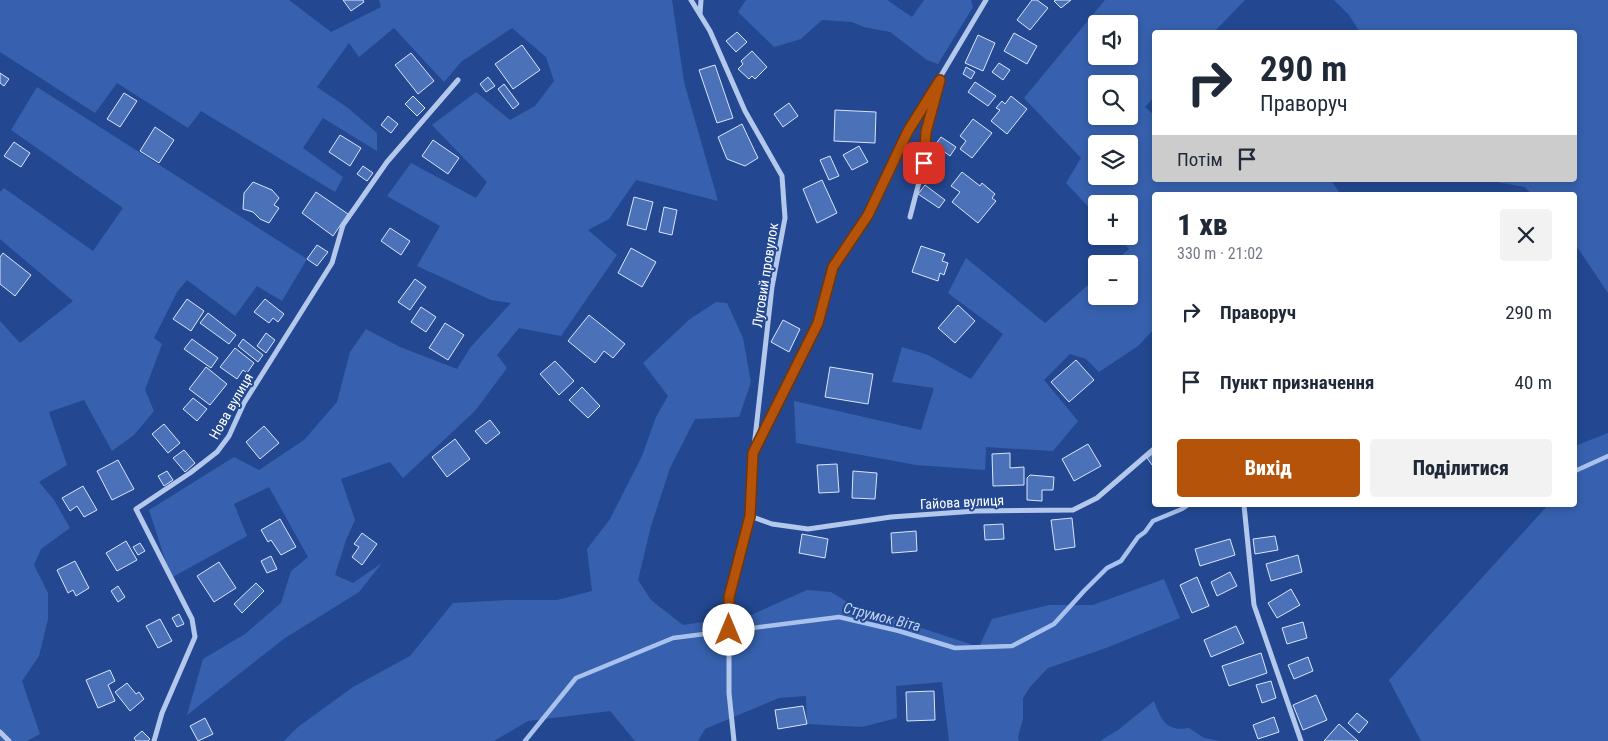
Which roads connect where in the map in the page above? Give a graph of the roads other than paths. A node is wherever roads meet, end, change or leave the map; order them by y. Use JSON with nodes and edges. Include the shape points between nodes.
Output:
{"nodes":[{"id":1,"x":690,"y":0,"type":"edge"},
{"id":2,"x":701,"y":0,"type":"edge"},
{"id":3,"x":986,"y":0,"type":"edge"},
{"id":4,"x":700,"y":15,"type":"junction"},
{"id":5,"x":458,"y":80,"type":"dead end"},
{"id":6,"x":940,"y":80,"type":"junction"},
{"id":7,"x":910,"y":217,"type":"dead end"},
{"id":8,"x":1152,"y":451,"type":"edge"},
{"id":9,"x":753,"y":453,"type":"junction"},
{"id":10,"x":1244,"y":507,"type":"edge"},
{"id":11,"x":750,"y":516,"type":"junction"},
{"id":12,"x":0,"y":732,"type":"edge"},
{"id":13,"x":9,"y":741,"type":"edge"},
{"id":14,"x":154,"y":741,"type":"edge"},
{"id":15,"x":734,"y":741,"type":"edge"},
{"id":16,"x":1300,"y":741,"type":"edge"}],
"edges":[{"from":1,"to":4,"type":"street","name":"Луговий провулок"},
{"from":2,"to":4,"type":"street"},
{"from":3,"to":6,"type":"street"},
{"from":4,"to":9,"type":"street","name":"Луговий провулок","via":[[745,111],[782,176],[785,218],[772,287]]},
{"from":5,"to":14,"type":"street","name":"Нова вулиця","via":[[387,162],[343,225],[332,263],[217,452],[136,509],[192,619],[195,637]]},
{"from":6,"to":7,"type":"street","via":[[926,132],[924,163]]},
{"from":6,"to":9,"type":"street","via":[[908,131],[868,215],[833,267],[818,323]]},
{"from":8,"to":11,"type":"street","name":"Гайова вулиця","via":[[1096,498],[1073,510],[891,517],[808,529],[772,524]]},
{"from":9,"to":11,"type":"street","name":"Луговий провулок"},
{"from":10,"to":16,"type":"street","via":[[1254,605]]},
{"from":11,"to":15,"type":"street","name":"Луговий провулок","via":[[729,597],[729,693]]},
{"from":12,"to":13,"type":"street"}]}
